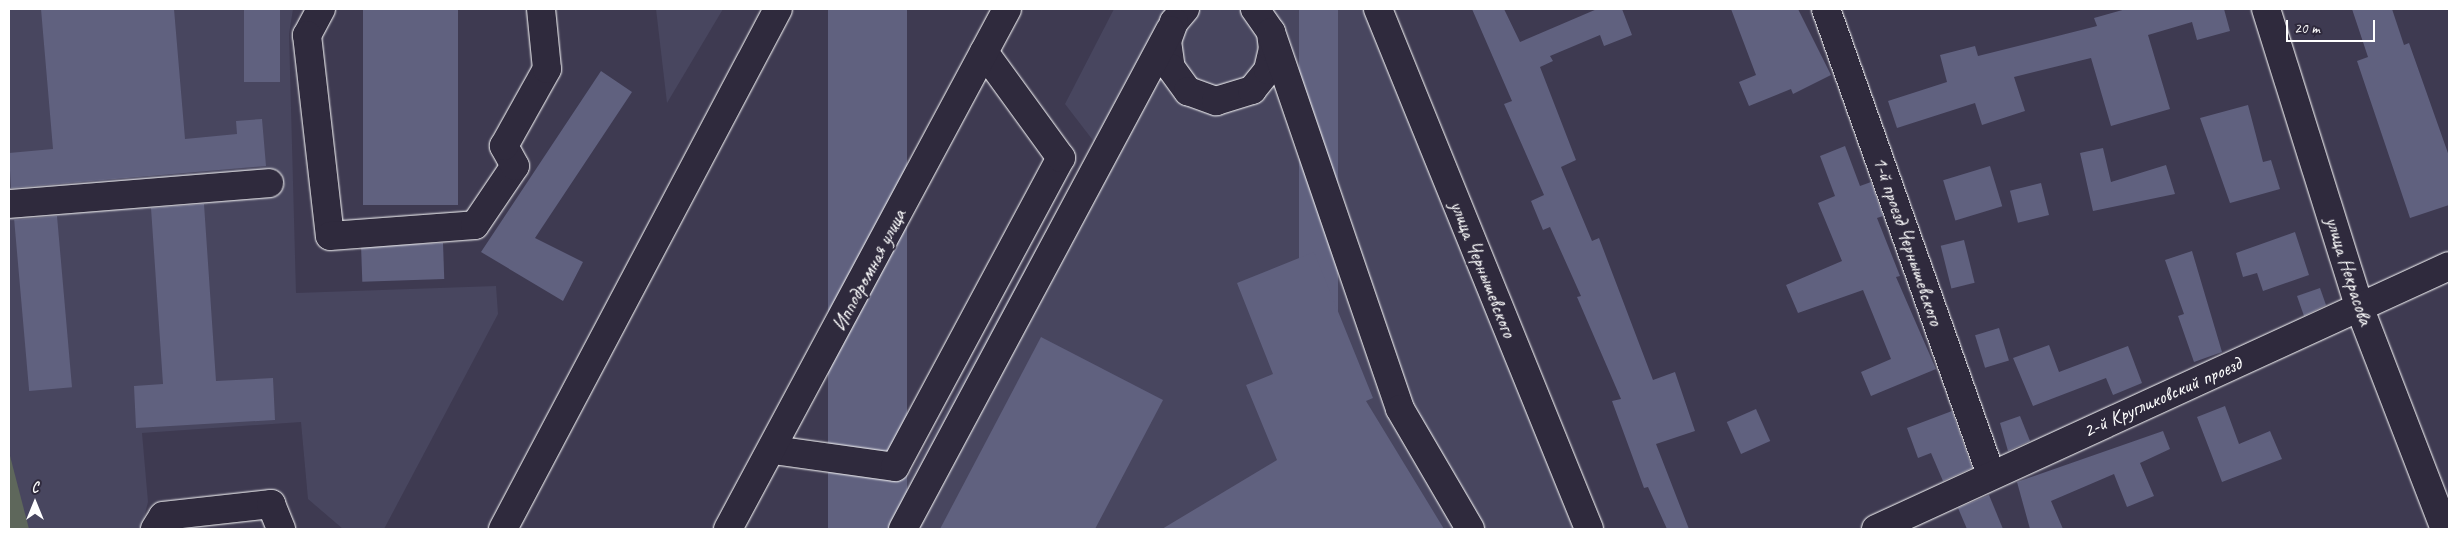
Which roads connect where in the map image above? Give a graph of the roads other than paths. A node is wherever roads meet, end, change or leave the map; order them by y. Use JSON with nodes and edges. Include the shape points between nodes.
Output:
{"nodes":[{"id":1,"x":320,"y":9,"type":"edge"},
{"id":2,"x":541,"y":9,"type":"edge"},
{"id":3,"x":778,"y":9,"type":"edge"},
{"id":4,"x":1007,"y":9,"type":"edge"},
{"id":5,"x":1255,"y":9,"type":"edge"},
{"id":6,"x":1378,"y":9,"type":"edge"},
{"id":7,"x":1826,"y":9,"type":"edge"},
{"id":8,"x":2266,"y":9,"type":"edge"},
{"id":9,"x":1177,"y":20,"type":"edge"},
{"id":10,"x":1271,"y":32,"type":"junction"},
{"id":11,"x":984,"y":52,"type":"junction"},
{"id":12,"x":269,"y":183,"type":"dead end"},
{"id":13,"x":9,"y":204,"type":"edge"},
{"id":14,"x":2449,"y":266,"type":"edge"},
{"id":15,"x":2360,"y":309,"type":"junction"},
{"id":16,"x":774,"y":450,"type":"junction"},
{"id":17,"x":1990,"y":474,"type":"junction"},
{"id":18,"x":155,"y":529,"type":"edge"},
{"id":19,"x":281,"y":529,"type":"edge"},
{"id":20,"x":503,"y":529,"type":"edge"},
{"id":21,"x":728,"y":529,"type":"edge"},
{"id":22,"x":903,"y":529,"type":"edge"},
{"id":23,"x":1470,"y":529,"type":"edge"},
{"id":24,"x":1589,"y":529,"type":"edge"},
{"id":25,"x":1876,"y":529,"type":"edge"},
{"id":26,"x":2445,"y":529,"type":"edge"}],
"edges":[{"from":1,"to":2,"type":"street","via":[[308,35],[330,236],[475,225],[515,166],[504,146],[547,69]]},
{"from":3,"to":20,"type":"street"},
{"from":4,"to":11,"type":"street","name":"Ипподромная улица"},
{"from":5,"to":10,"type":"street"},
{"from":6,"to":24,"type":"street","name":"улица Чернышевского"},
{"from":7,"to":17,"type":"street","name":"1-й проезд Чернышевского"},
{"from":8,"to":15,"type":"street","name":"улица Некрасова"},
{"from":9,"to":10,"type":"street","via":[[1167,54],[1178,80],[1188,91],[1216,101],[1238,98],[1262,80],[1272,60]]},
{"from":9,"to":22,"type":"street"},
{"from":10,"to":23,"type":"street","via":[[1400,409]]},
{"from":11,"to":16,"type":"street","name":"Ипподромная улица"},
{"from":11,"to":16,"type":"street","via":[[1061,158],[895,467]]},
{"from":12,"to":13,"type":"street"},
{"from":14,"to":15,"type":"street","name":"2-й Кругликовский проезд"},
{"from":15,"to":17,"type":"street","name":"2-й Кругликовский проезд"},
{"from":15,"to":26,"type":"street","name":"улица Некрасова"},
{"from":16,"to":21,"type":"street","name":"Ипподромная улица"},
{"from":17,"to":25,"type":"street","name":"2-й Кругликовский проезд"},
{"from":18,"to":19,"type":"street","via":[[163,516],[272,504]]}]}
